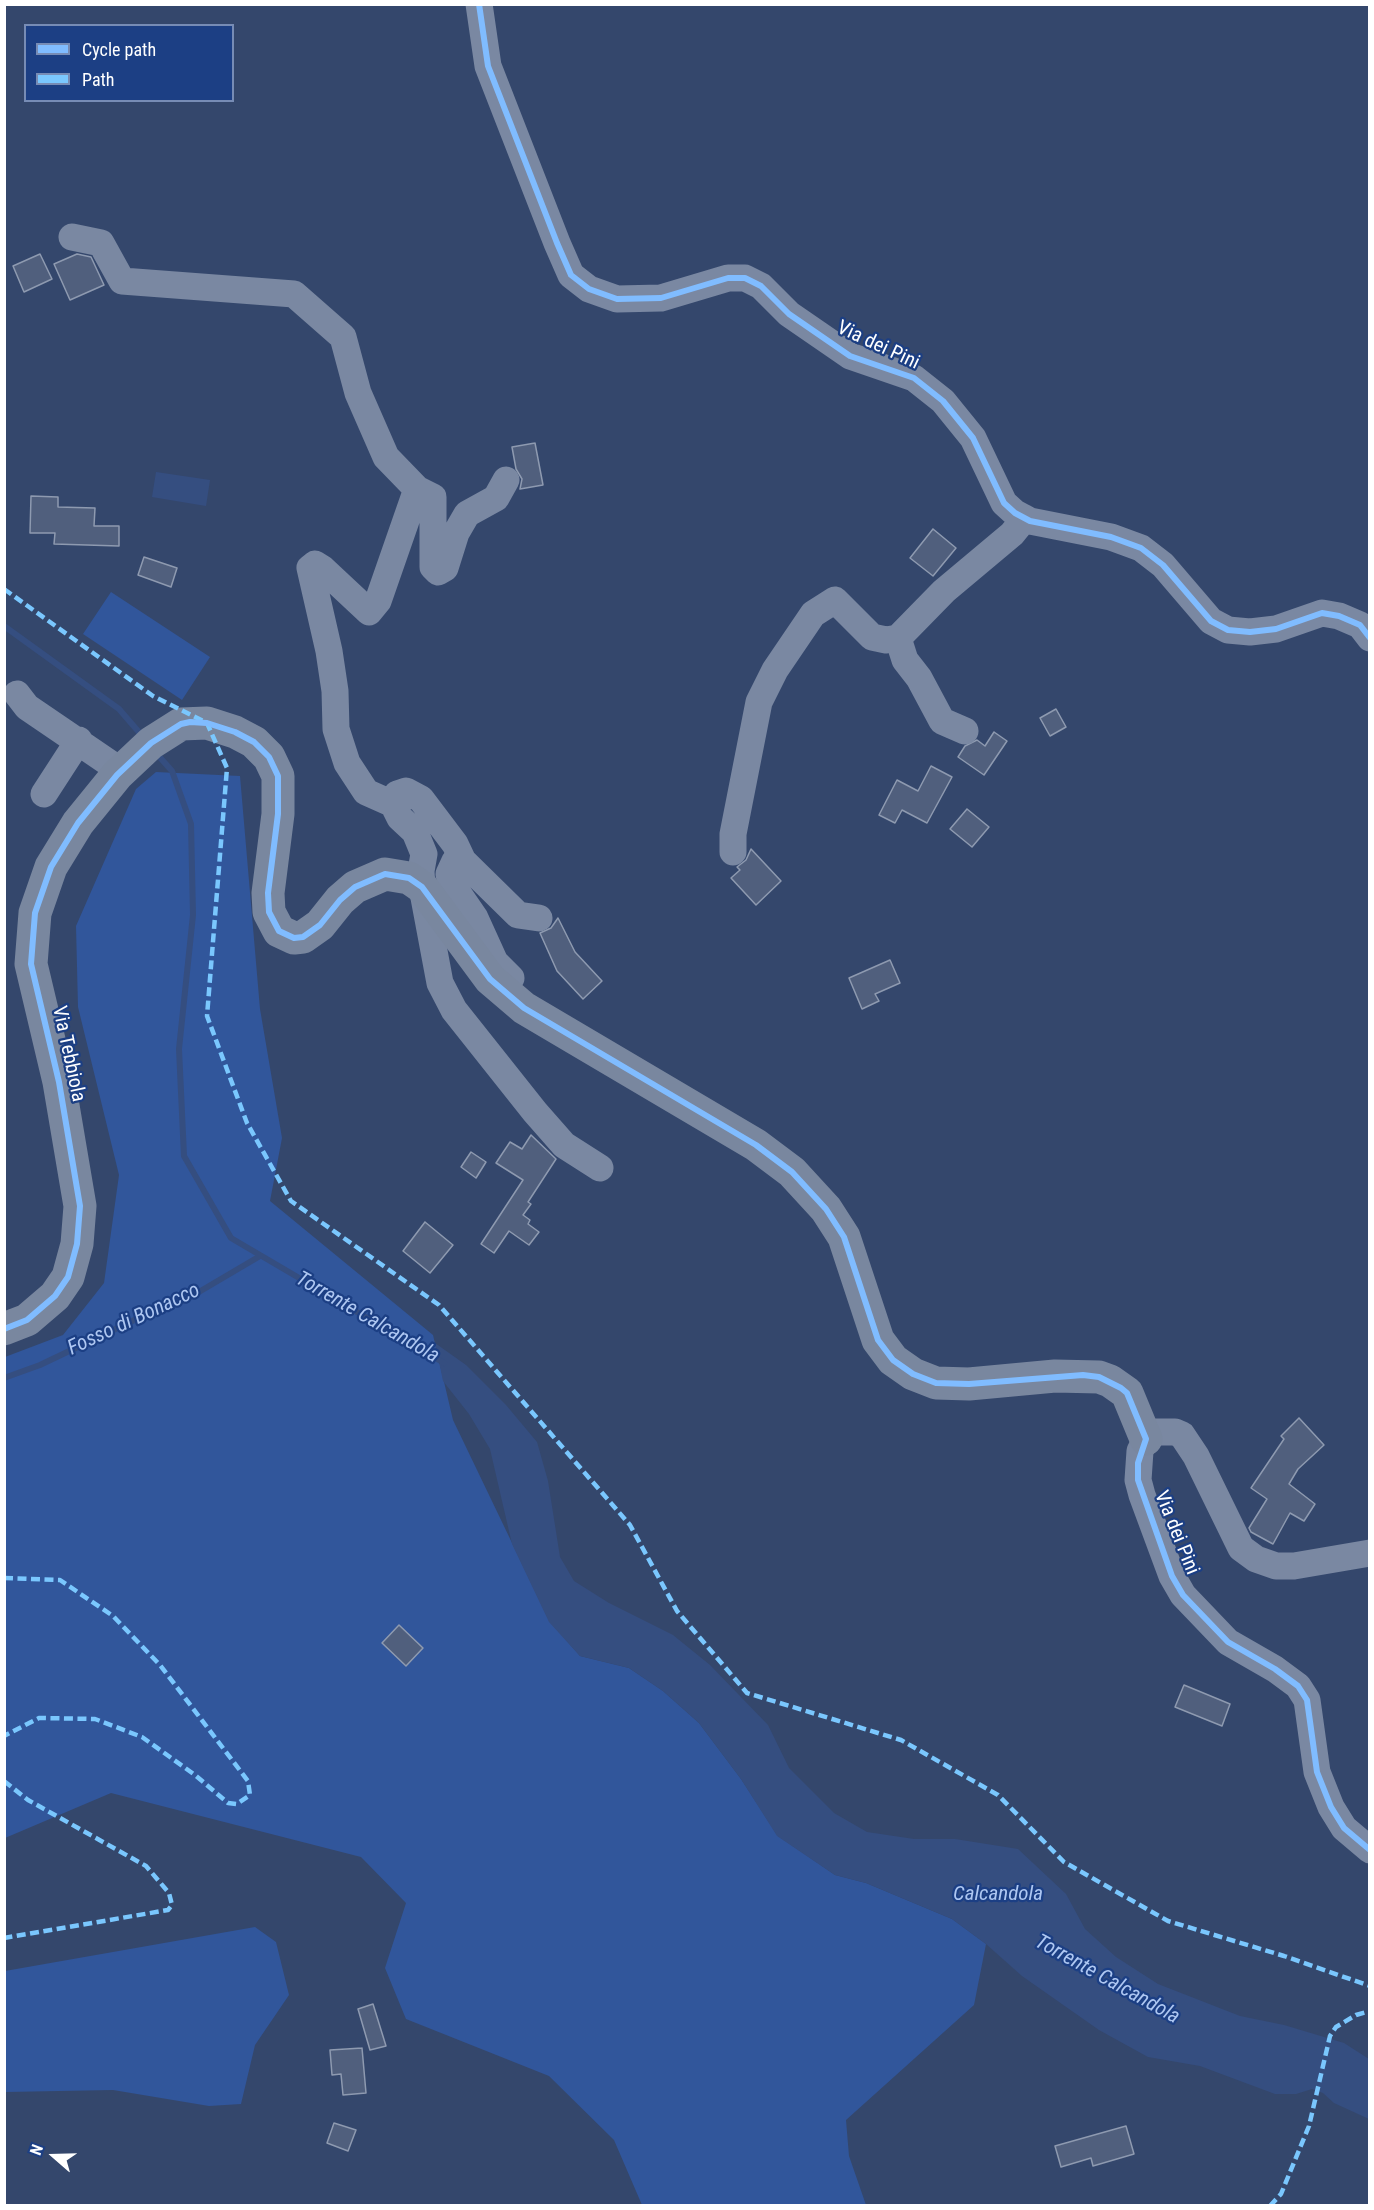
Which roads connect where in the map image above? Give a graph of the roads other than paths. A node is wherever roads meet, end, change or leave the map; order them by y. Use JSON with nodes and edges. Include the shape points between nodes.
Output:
{"nodes":[{"id":1,"x":479,"y":4,"type":"edge"},
{"id":2,"x":72,"y":237,"type":"dead end"},
{"id":3,"x":506,"y":480,"type":"dead end"},
{"id":4,"x":417,"y":489,"type":"junction"},
{"id":5,"x":1025,"y":518,"type":"junction"},
{"id":6,"x":898,"y":638,"type":"junction"},
{"id":7,"x":1370,"y":638,"type":"edge"},
{"id":8,"x":17,"y":694,"type":"dead end"},
{"id":9,"x":965,"y":731,"type":"dead end"},
{"id":10,"x":79,"y":740,"type":"junction"},
{"id":11,"x":119,"y":773,"type":"junction"},
{"id":12,"x":44,"y":794,"type":"dead end"},
{"id":13,"x":393,"y":804,"type":"junction"},
{"id":14,"x":733,"y":852,"type":"dead end"},
{"id":15,"x":461,"y":857,"type":"junction"},
{"id":16,"x":422,"y":887,"type":"junction"},
{"id":17,"x":539,"y":918,"type":"dead end"},
{"id":18,"x":567,"y":1034,"type":"junction"},
{"id":19,"x":600,"y":1168,"type":"dead end"},
{"id":20,"x":4,"y":1329,"type":"edge"},
{"id":21,"x":1146,"y":1439,"type":"junction"},
{"id":22,"x":1370,"y":1553,"type":"edge"},
{"id":23,"x":1370,"y":1850,"type":"edge"}],
"edges":[{"from":1,"to":5,"type":"street","name":"Via dei Pini","via":[[488,66],[572,275],[589,289],[617,298],[662,298],[728,278],[745,278],[762,286],[789,314],[850,356],[914,378],[944,402],[973,438],[1004,503]]},
{"from":2,"to":4,"type":"street","via":[[101,243],[122,281],[294,294],[344,337],[358,393],[386,457]]},
{"from":3,"to":4,"type":"street","via":[[496,498],[467,514],[456,533],[445,568],[438,572],[433,567],[433,497]]},
{"from":4,"to":13,"type":"street","via":[[378,601],[369,612],[323,569],[315,564],[310,568],[329,651],[336,729],[347,763],[366,792]]},
{"from":5,"to":6,"type":"street"},
{"from":5,"to":7,"type":"street","name":"Via dei Pini","via":[[1111,537],[1141,548],[1163,565],[1210,621],[1228,630],[1276,629],[1322,614],[1360,625]]},
{"from":6,"to":9,"type":"street","via":[[905,660],[942,721]]},
{"from":6,"to":14,"type":"street","via":[[872,637],[836,600],[813,614],[775,670],[759,702],[733,834]]},
{"from":8,"to":10,"type":"street","via":[[27,707]]},
{"from":10,"to":11,"type":"street"},
{"from":10,"to":12,"type":"street"},
{"from":11,"to":16,"type":"main road","name":"Via Tebbiola","via":[[151,743],[181,724],[207,723],[254,742],[269,757],[278,776],[278,814],[268,893],[269,912],[275,926],[285,935],[303,937],[320,926],[340,900],[376,876],[398,874]]},
{"from":11,"to":20,"type":"main road","name":"Via Tebbiola","via":[[78,823],[51,867],[35,913],[31,964],[59,1082],[80,1206],[77,1245],[68,1276],[55,1296],[27,1320]]},
{"from":13,"to":15,"type":"street","via":[[397,794],[406,791],[421,799]]},
{"from":13,"to":16,"type":"street","via":[[400,818],[415,832],[424,854]]},
{"from":15,"to":17,"type":"street","via":[[519,915]]},
{"from":15,"to":18,"type":"street","via":[[449,874],[451,883],[475,918],[495,962]]},
{"from":16,"to":18,"type":"main road","via":[[490,979],[524,1008]]},
{"from":16,"to":19,"type":"street","via":[[440,983],[454,1010],[564,1145]]},
{"from":18,"to":21,"type":"main road","via":[[756,1145],[792,1172],[826,1209],[844,1237],[878,1340],[906,1370],[936,1383],[1099,1377],[1127,1393]]},
{"from":21,"to":22,"type":"street","via":[[1165,1431],[1175,1432],[1187,1441],[1241,1548],[1256,1559],[1276,1566],[1294,1566]]},
{"from":21,"to":23,"type":"street","name":"Via dei Pini","via":[[1139,1457],[1138,1480],[1172,1576],[1202,1617],[1228,1642],[1298,1686],[1307,1700],[1317,1772],[1331,1807],[1344,1828]]}]}
